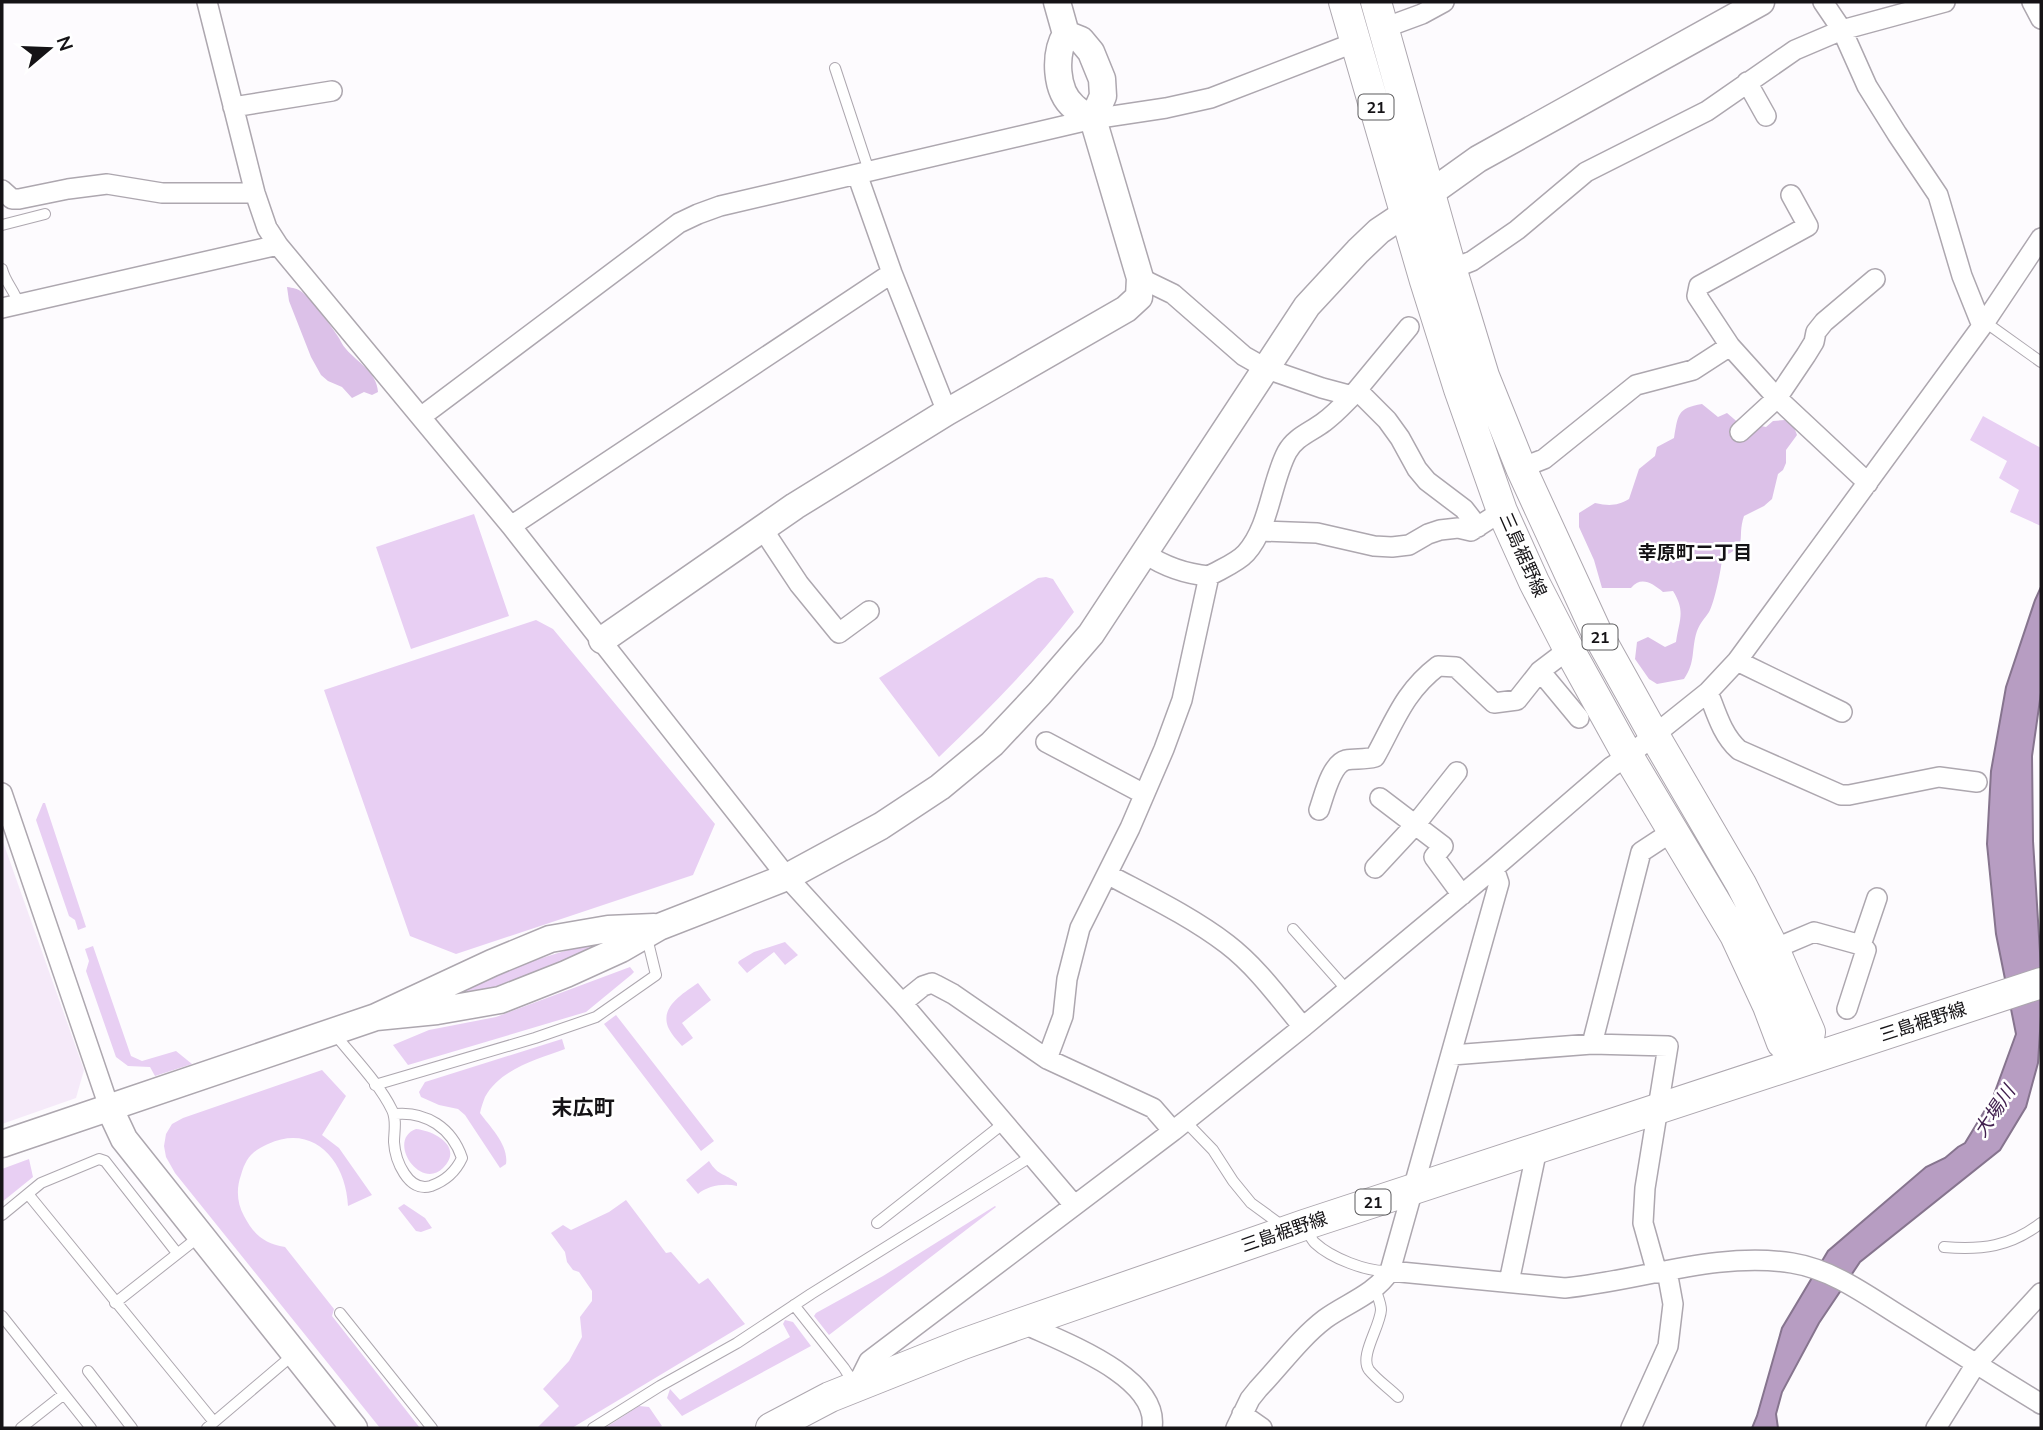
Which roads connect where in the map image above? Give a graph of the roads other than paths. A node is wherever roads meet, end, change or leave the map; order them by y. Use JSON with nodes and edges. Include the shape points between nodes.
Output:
{"nodes":[{"id":1,"x":207,"y":2,"type":"edge"},
{"id":2,"x":1057,"y":2,"type":"edge"},
{"id":3,"x":1344,"y":2,"type":"edge"},
{"id":4,"x":1444,"y":2,"type":"edge"},
{"id":5,"x":1761,"y":2,"type":"edge"},
{"id":6,"x":1823,"y":2,"type":"edge"},
{"id":7,"x":1945,"y":2,"type":"edge"},
{"id":8,"x":2032,"y":2,"type":"edge"},
{"id":9,"x":1380,"y":15,"type":"edge"},
{"id":10,"x":2041,"y":19,"type":"edge"},
{"id":11,"x":1842,"y":30,"type":"junction"},
{"id":12,"x":1066,"y":34,"type":"junction"},
{"id":13,"x":1356,"y":42,"type":"junction"},
{"id":14,"x":835,"y":68,"type":"dead end"},
{"id":15,"x":1747,"y":82,"type":"junction"},
{"id":16,"x":332,"y":91,"type":"dead end"},
{"id":17,"x":233,"y":107,"type":"junction"},
{"id":18,"x":1766,"y":116,"type":"dead end"},
{"id":19,"x":1093,"y":119,"type":"junction"},
{"id":20,"x":863,"y":173,"type":"junction"},
{"id":21,"x":2,"y":190,"type":"edge"},
{"id":22,"x":255,"y":193,"type":"junction"},
{"id":23,"x":1429,"y":194,"type":"junction"},
{"id":24,"x":1791,"y":195,"type":"dead end"},
{"id":25,"x":1406,"y":213,"type":"junction"},
{"id":26,"x":45,"y":214,"type":"dead end"},
{"id":27,"x":2,"y":225,"type":"edge"},
{"id":28,"x":2041,"y":238,"type":"edge"},
{"id":29,"x":278,"y":244,"type":"junction"},
{"id":30,"x":2,"y":269,"type":"edge"},
{"id":31,"x":1452,"y":269,"type":"junction"},
{"id":32,"x":892,"y":274,"type":"junction"},
{"id":33,"x":1140,"y":278,"type":"junction"},
{"id":34,"x":1875,"y":279,"type":"dead end"},
{"id":35,"x":10,"y":306,"type":"edge"},
{"id":36,"x":1984,"y":324,"type":"junction"},
{"id":37,"x":1409,"y":327,"type":"dead end"},
{"id":38,"x":1730,"y":346,"type":"junction"},
{"id":39,"x":2041,"y":362,"type":"edge"},
{"id":40,"x":1267,"y":369,"type":"junction"},
{"id":41,"x":1354,"y":393,"type":"junction"},
{"id":42,"x":1777,"y":398,"type":"junction"},
{"id":43,"x":947,"y":412,"type":"junction"},
{"id":44,"x":422,"y":416,"type":"junction"},
{"id":45,"x":1740,"y":432,"type":"dead end"},
{"id":46,"x":1521,"y":468,"type":"junction"},
{"id":47,"x":1868,"y":483,"type":"junction"},
{"id":48,"x":1502,"y":511,"type":"junction"},
{"id":49,"x":511,"y":526,"type":"junction"},
{"id":50,"x":1478,"y":527,"type":"junction"},
{"id":51,"x":762,"y":528,"type":"junction"},
{"id":52,"x":1260,"y":531,"type":"junction"},
{"id":53,"x":1144,"y":553,"type":"junction"},
{"id":54,"x":1209,"y":576,"type":"junction"},
{"id":55,"x":869,"y":611,"type":"dead end"},
{"id":56,"x":602,"y":640,"type":"junction"},
{"id":57,"x":1569,"y":649,"type":"junction"},
{"id":58,"x":1737,"y":661,"type":"junction"},
{"id":59,"x":1540,"y":671,"type":"junction"},
{"id":60,"x":1708,"y":692,"type":"junction"},
{"id":61,"x":1842,"y":712,"type":"dead end"},
{"id":62,"x":1579,"y":718,"type":"dead end"},
{"id":63,"x":1654,"y":735,"type":"junction"},
{"id":64,"x":1046,"y":742,"type":"dead end"},
{"id":65,"x":1628,"y":756,"type":"junction"},
{"id":66,"x":1457,"y":772,"type":"dead end"},
{"id":67,"x":1977,"y":782,"type":"dead end"},
{"id":68,"x":2,"y":793,"type":"edge"},
{"id":69,"x":1144,"y":794,"type":"junction"},
{"id":70,"x":1380,"y":798,"type":"dead end"},
{"id":71,"x":1319,"y":810,"type":"dead end"},
{"id":72,"x":1415,"y":825,"type":"junction"},
{"id":73,"x":1673,"y":831,"type":"junction"},
{"id":74,"x":1375,"y":868,"type":"dead end"},
{"id":75,"x":1494,"y":868,"type":"junction"},
{"id":76,"x":1107,"y":873,"type":"junction"},
{"id":77,"x":787,"y":877,"type":"junction"},
{"id":78,"x":1462,"y":895,"type":"junction"},
{"id":79,"x":1877,"y":898,"type":"dead end"},
{"id":80,"x":1293,"y":929,"type":"dead end"},
{"id":81,"x":653,"y":931,"type":"junction"},
{"id":82,"x":1861,"y":945,"type":"junction"},
{"id":83,"x":1774,"y":949,"type":"junction"},
{"id":84,"x":2041,"y":983,"type":"edge"},
{"id":85,"x":1347,"y":990,"type":"junction"},
{"id":86,"x":902,"y":1003,"type":"junction"},
{"id":87,"x":1847,"y":1009,"type":"dead end"},
{"id":88,"x":376,"y":1017,"type":"junction"},
{"id":89,"x":1303,"y":1027,"type":"junction"},
{"id":90,"x":333,"y":1032,"type":"junction"},
{"id":91,"x":1592,"y":1044,"type":"junction"},
{"id":92,"x":1452,"y":1055,"type":"junction"},
{"id":93,"x":1047,"y":1059,"type":"junction"},
{"id":94,"x":1805,"y":1060,"type":"junction"},
{"id":95,"x":375,"y":1086,"type":"junction"},
{"id":96,"x":109,"y":1107,"type":"junction"},
{"id":97,"x":1658,"y":1108,"type":"junction"},
{"id":98,"x":395,"y":1114,"type":"junction"},
{"id":99,"x":1004,"y":1123,"type":"junction"},
{"id":100,"x":1179,"y":1126,"type":"junction"},
{"id":101,"x":2,"y":1144,"type":"edge"},
{"id":102,"x":1537,"y":1149,"type":"junction"},
{"id":103,"x":1032,"y":1156,"type":"junction"},
{"id":104,"x":1415,"y":1189,"type":"junction"},
{"id":105,"x":27,"y":1194,"type":"junction"},
{"id":106,"x":1074,"y":1205,"type":"junction"},
{"id":107,"x":2,"y":1215,"type":"edge"},
{"id":108,"x":877,"y":1223,"type":"dead end"},
{"id":109,"x":2041,"y":1223,"type":"edge"},
{"id":110,"x":1296,"y":1228,"type":"junction"},
{"id":111,"x":200,"y":1235,"type":"junction"},
{"id":112,"x":1944,"y":1247,"type":"dead end"},
{"id":113,"x":177,"y":1253,"type":"junction"},
{"id":114,"x":1390,"y":1271,"type":"junction"},
{"id":115,"x":1662,"y":1272,"type":"junction"},
{"id":116,"x":1509,"y":1282,"type":"junction"},
{"id":117,"x":1375,"y":1288,"type":"junction"},
{"id":118,"x":2041,"y":1293,"type":"edge"},
{"id":119,"x":115,"y":1303,"type":"junction"},
{"id":120,"x":794,"y":1305,"type":"junction"},
{"id":121,"x":340,"y":1313,"type":"dead end"},
{"id":122,"x":2,"y":1316,"type":"edge"},
{"id":123,"x":1022,"y":1323,"type":"junction"},
{"id":124,"x":294,"y":1354,"type":"junction"},
{"id":125,"x":1976,"y":1364,"type":"junction"},
{"id":126,"x":88,"y":1371,"type":"dead end"},
{"id":127,"x":856,"y":1387,"type":"junction"},
{"id":128,"x":64,"y":1394,"type":"junction"},
{"id":129,"x":1398,"y":1397,"type":"dead end"},
{"id":130,"x":2041,"y":1404,"type":"edge"},
{"id":131,"x":1240,"y":1421,"type":"edge"},
{"id":132,"x":211,"y":1425,"type":"edge"},
{"id":133,"x":21,"y":1428,"type":"edge"},
{"id":134,"x":91,"y":1428,"type":"edge"},
{"id":135,"x":132,"y":1428,"type":"edge"},
{"id":136,"x":354,"y":1428,"type":"edge"},
{"id":137,"x":432,"y":1428,"type":"edge"},
{"id":138,"x":593,"y":1428,"type":"edge"},
{"id":139,"x":771,"y":1428,"type":"edge"},
{"id":140,"x":1152,"y":1428,"type":"edge"},
{"id":141,"x":1262,"y":1428,"type":"edge"},
{"id":142,"x":1631,"y":1428,"type":"edge"},
{"id":143,"x":1936,"y":1428,"type":"edge"}],
"edges":[{"from":1,"to":17,"type":"street"},
{"from":2,"to":12,"type":"street"},
{"from":3,"to":13,"type":"main road","name":"三島裾野線","number":"21"},
{"from":4,"to":9,"type":"street","via":[[1422,14]]},
{"from":5,"to":23,"type":"street","via":[[1478,159]]},
{"from":6,"to":11,"type":"street"},
{"from":7,"to":11,"type":"street"},
{"from":8,"to":10,"type":"street"},
{"from":9,"to":23,"type":"main road","name":"三島裾野線","number":"21"},
{"from":11,"to":15,"type":"street","via":[[1795,50]]},
{"from":11,"to":36,"type":"street","via":[[1867,86],[1938,195],[1962,276]]},
{"from":12,"to":19,"type":"street","via":[[1057,57],[1059,76],[1068,101]]},
{"from":12,"to":19,"type":"street","via":[[1081,40],[1091,52],[1102,79],[1103,96]]},
{"from":13,"to":19,"type":"street","via":[[1211,97]]},
{"from":13,"to":25,"type":"main road","name":"三島裾野線","number":"21"},
{"from":14,"to":20,"type":"lane"},
{"from":15,"to":18,"type":"street"},
{"from":15,"to":31,"type":"street","via":[[1707,111],[1586,172],[1517,230]]},
{"from":16,"to":17,"type":"street"},
{"from":17,"to":22,"type":"street"},
{"from":19,"to":20,"type":"street"},
{"from":19,"to":33,"type":"street"},
{"from":20,"to":32,"type":"street"},
{"from":20,"to":44,"type":"street","via":[[720,206],[679,223]]},
{"from":21,"to":22,"type":"street","via":[[12,199],[107,184],[162,193]]},
{"from":22,"to":29,"type":"street"},
{"from":23,"to":25,"type":"street"},
{"from":23,"to":31,"type":"main road","name":"三島裾野線","number":"21"},
{"from":24,"to":38,"type":"street","via":[[1808,226],[1699,286],[1697,296]]},
{"from":25,"to":40,"type":"street","via":[[1357,251],[1307,306]]},
{"from":25,"to":48,"type":"main road","name":"三島裾野線","number":"21","via":[[1459,389]]},
{"from":26,"to":27,"type":"lane"},
{"from":28,"to":36,"type":"street"},
{"from":29,"to":35,"type":"street"},
{"from":29,"to":44,"type":"street"},
{"from":30,"to":35,"type":"lane","via":[[16,297]]},
{"from":31,"to":46,"type":"main road","name":"三島裾野線","number":"21","via":[[1484,376]]},
{"from":32,"to":43,"type":"street"},
{"from":32,"to":49,"type":"street"},
{"from":33,"to":40,"type":"street","via":[[1173,294],[1244,356]]},
{"from":33,"to":43,"type":"street","via":[[1139,297],[1126,309]]},
{"from":34,"to":42,"type":"street","via":[[1824,322]]},
{"from":36,"to":39,"type":"lane"},
{"from":36,"to":47,"type":"street"},
{"from":37,"to":41,"type":"street"},
{"from":38,"to":42,"type":"street"},
{"from":38,"to":46,"type":"street","via":[[1693,370],[1636,385],[1544,459]]},
{"from":40,"to":41,"type":"street","via":[[1322,388]]},
{"from":40,"to":53,"type":"street"},
{"from":41,"to":50,"type":"street","via":[[1387,420],[1427,481],[1464,509]]},
{"from":41,"to":52,"type":"street","via":[[1287,452]]},
{"from":42,"to":45,"type":"street"},
{"from":42,"to":47,"type":"street"},
{"from":43,"to":51,"type":"street"},
{"from":44,"to":49,"type":"street"},
{"from":46,"to":63,"type":"main road","name":"三島裾野線","number":"21","via":[[1596,631]]},
{"from":47,"to":58,"type":"street"},
{"from":48,"to":50,"type":"street"},
{"from":48,"to":57,"type":"main road","name":"三島裾野線","number":"21"},
{"from":49,"to":56,"type":"street"},
{"from":50,"to":52,"type":"street","via":[[1440,530],[1409,545],[1392,547],[1317,533]]},
{"from":51,"to":55,"type":"street","via":[[839,633]]},
{"from":51,"to":56,"type":"street"},
{"from":52,"to":54,"type":"street","via":[[1245,554]]},
{"from":53,"to":54,"type":"street","via":[[1179,571]]},
{"from":53,"to":77,"type":"street","via":[[1091,634],[992,744],[940,787],[881,826]]},
{"from":54,"to":69,"type":"street","via":[[1187,684]]},
{"from":56,"to":77,"type":"street"},
{"from":57,"to":59,"type":"street"},
{"from":57,"to":65,"type":"main road","name":"三島裾野線","number":"21"},
{"from":58,"to":60,"type":"street"},
{"from":58,"to":61,"type":"street"},
{"from":59,"to":62,"type":"street"},
{"from":59,"to":71,"type":"street","via":[[1517,700],[1494,703],[1456,667],[1438,666],[1398,711],[1375,757],[1346,760],[1335,767]]},
{"from":60,"to":63,"type":"street"},
{"from":60,"to":67,"type":"street","via":[[1722,727],[1739,750],[1841,795],[1939,777]]},
{"from":63,"to":65,"type":"street"},
{"from":63,"to":83,"type":"main road","name":"三島裾野線","number":"21"},
{"from":64,"to":69,"type":"street"},
{"from":65,"to":73,"type":"main road","name":"三島裾野線","number":"21"},
{"from":65,"to":75,"type":"street"},
{"from":66,"to":72,"type":"street"},
{"from":68,"to":96,"type":"street"},
{"from":69,"to":76,"type":"street"},
{"from":70,"to":72,"type":"street"},
{"from":72,"to":74,"type":"street"},
{"from":72,"to":78,"type":"street","via":[[1443,846],[1434,857]]},
{"from":73,"to":91,"type":"street","via":[[1641,852]]},
{"from":73,"to":94,"type":"main road","name":"三島裾野線","number":"21","via":[[1735,935],[1782,1043]]},
{"from":75,"to":78,"type":"street"},
{"from":75,"to":92,"type":"street","via":[[1499,883]]},
{"from":76,"to":89,"type":"street","via":[[1229,946],[1263,978]]},
{"from":76,"to":93,"type":"street","via":[[1080,928],[1063,1016]]},
{"from":77,"to":81,"type":"street"},
{"from":77,"to":86,"type":"street"},
{"from":78,"to":85,"type":"street"},
{"from":79,"to":82,"type":"street"},
{"from":80,"to":85,"type":"lane"},
{"from":81,"to":88,"type":"street","via":[[500,1000]]},
{"from":81,"to":88,"type":"street","via":[[608,929],[551,939]]},
{"from":81,"to":95,"type":"lane","via":[[656,975],[596,1017]]},
{"from":82,"to":83,"type":"street","via":[[1814,932]]},
{"from":82,"to":87,"type":"street","via":[[1866,950]]},
{"from":83,"to":94,"type":"main road","name":"三島裾野線","number":"21","via":[[1810,1031]]},
{"from":84,"to":94,"type":"main road","name":"三島裾野線","number":"21"},
{"from":85,"to":89,"type":"street"},
{"from":86,"to":93,"type":"street","via":[[932,983]]},
{"from":86,"to":99,"type":"street"},
{"from":88,"to":90,"type":"street"},
{"from":89,"to":100,"type":"street"},
{"from":90,"to":95,"type":"lane"},
{"from":90,"to":96,"type":"street"},
{"from":91,"to":92,"type":"street"},
{"from":91,"to":97,"type":"street","via":[[1668,1046]]},
{"from":92,"to":104,"type":"street"},
{"from":93,"to":100,"type":"street","via":[[1153,1108]]},
{"from":94,"to":97,"type":"main road","name":"三島裾野線","number":"21"},
{"from":95,"to":98,"type":"lane"},
{"from":96,"to":101,"type":"street"},
{"from":96,"to":111,"type":"street","via":[[124,1139]]},
{"from":97,"to":102,"type":"main road","name":"三島裾野線","number":"21"},
{"from":97,"to":115,"type":"street","via":[[1643,1223]]},
{"from":98,"to":98,"type":"lane","via":[[394,1143],[407,1178],[426,1187],[458,1167],[462,1158],[459,1148],[442,1126],[415,1115]]},
{"from":99,"to":103,"type":"street"},
{"from":99,"to":108,"type":"lane"},
{"from":100,"to":106,"type":"street"},
{"from":100,"to":110,"type":"lane","via":[[1213,1150],[1251,1203]]},
{"from":102,"to":104,"type":"main road","name":"三島裾野線","number":"21"},
{"from":102,"to":116,"type":"street"},
{"from":103,"to":106,"type":"street"},
{"from":103,"to":120,"type":"lane"},
{"from":104,"to":110,"type":"main road","name":"三島裾野線","number":"21"},
{"from":104,"to":114,"type":"street"},
{"from":105,"to":107,"type":"lane"},
{"from":105,"to":113,"type":"lane","via":[[41,1183],[99,1159],[105,1161]]},
{"from":105,"to":119,"type":"lane"},
{"from":106,"to":127,"type":"street","via":[[869,1361]]},
{"from":109,"to":112,"type":"lane","via":[[2003,1244]]},
{"from":110,"to":114,"type":"lane","via":[[1325,1250],[1366,1269]]},
{"from":110,"to":123,"type":"main road","name":"三島裾野線","number":"21"},
{"from":111,"to":113,"type":"lane"},
{"from":111,"to":124,"type":"street"},
{"from":113,"to":119,"type":"lane"},
{"from":114,"to":116,"type":"street"},
{"from":114,"to":117,"type":"street"},
{"from":115,"to":116,"type":"street","via":[[1565,1288]]},
{"from":115,"to":125,"type":"street","via":[[1751,1262],[1791,1263],[1825,1272]]},
{"from":115,"to":142,"type":"street","via":[[1673,1304],[1668,1346]]},
{"from":117,"to":129,"type":"lane","via":[[1381,1311],[1366,1363]]},
{"from":117,"to":131,"type":"street","via":[[1313,1330],[1258,1389]]},
{"from":118,"to":125,"type":"street"},
{"from":119,"to":132,"type":"lane"},
{"from":120,"to":127,"type":"lane"},
{"from":120,"to":138,"type":"lane"},
{"from":121,"to":137,"type":"lane"},
{"from":122,"to":128,"type":"lane"},
{"from":123,"to":127,"type":"main road","name":"三島裾野線","number":"21"},
{"from":123,"to":140,"type":"street","via":[[1127,1378],[1147,1401]]},
{"from":124,"to":132,"type":"lane"},
{"from":124,"to":136,"type":"street"},
{"from":125,"to":130,"type":"street"},
{"from":125,"to":143,"type":"street"},
{"from":126,"to":135,"type":"lane"},
{"from":127,"to":139,"type":"main road","name":"三島裾野線","number":"21"},
{"from":128,"to":133,"type":"lane"},
{"from":128,"to":134,"type":"lane"},
{"from":131,"to":141,"type":"street"}]}
